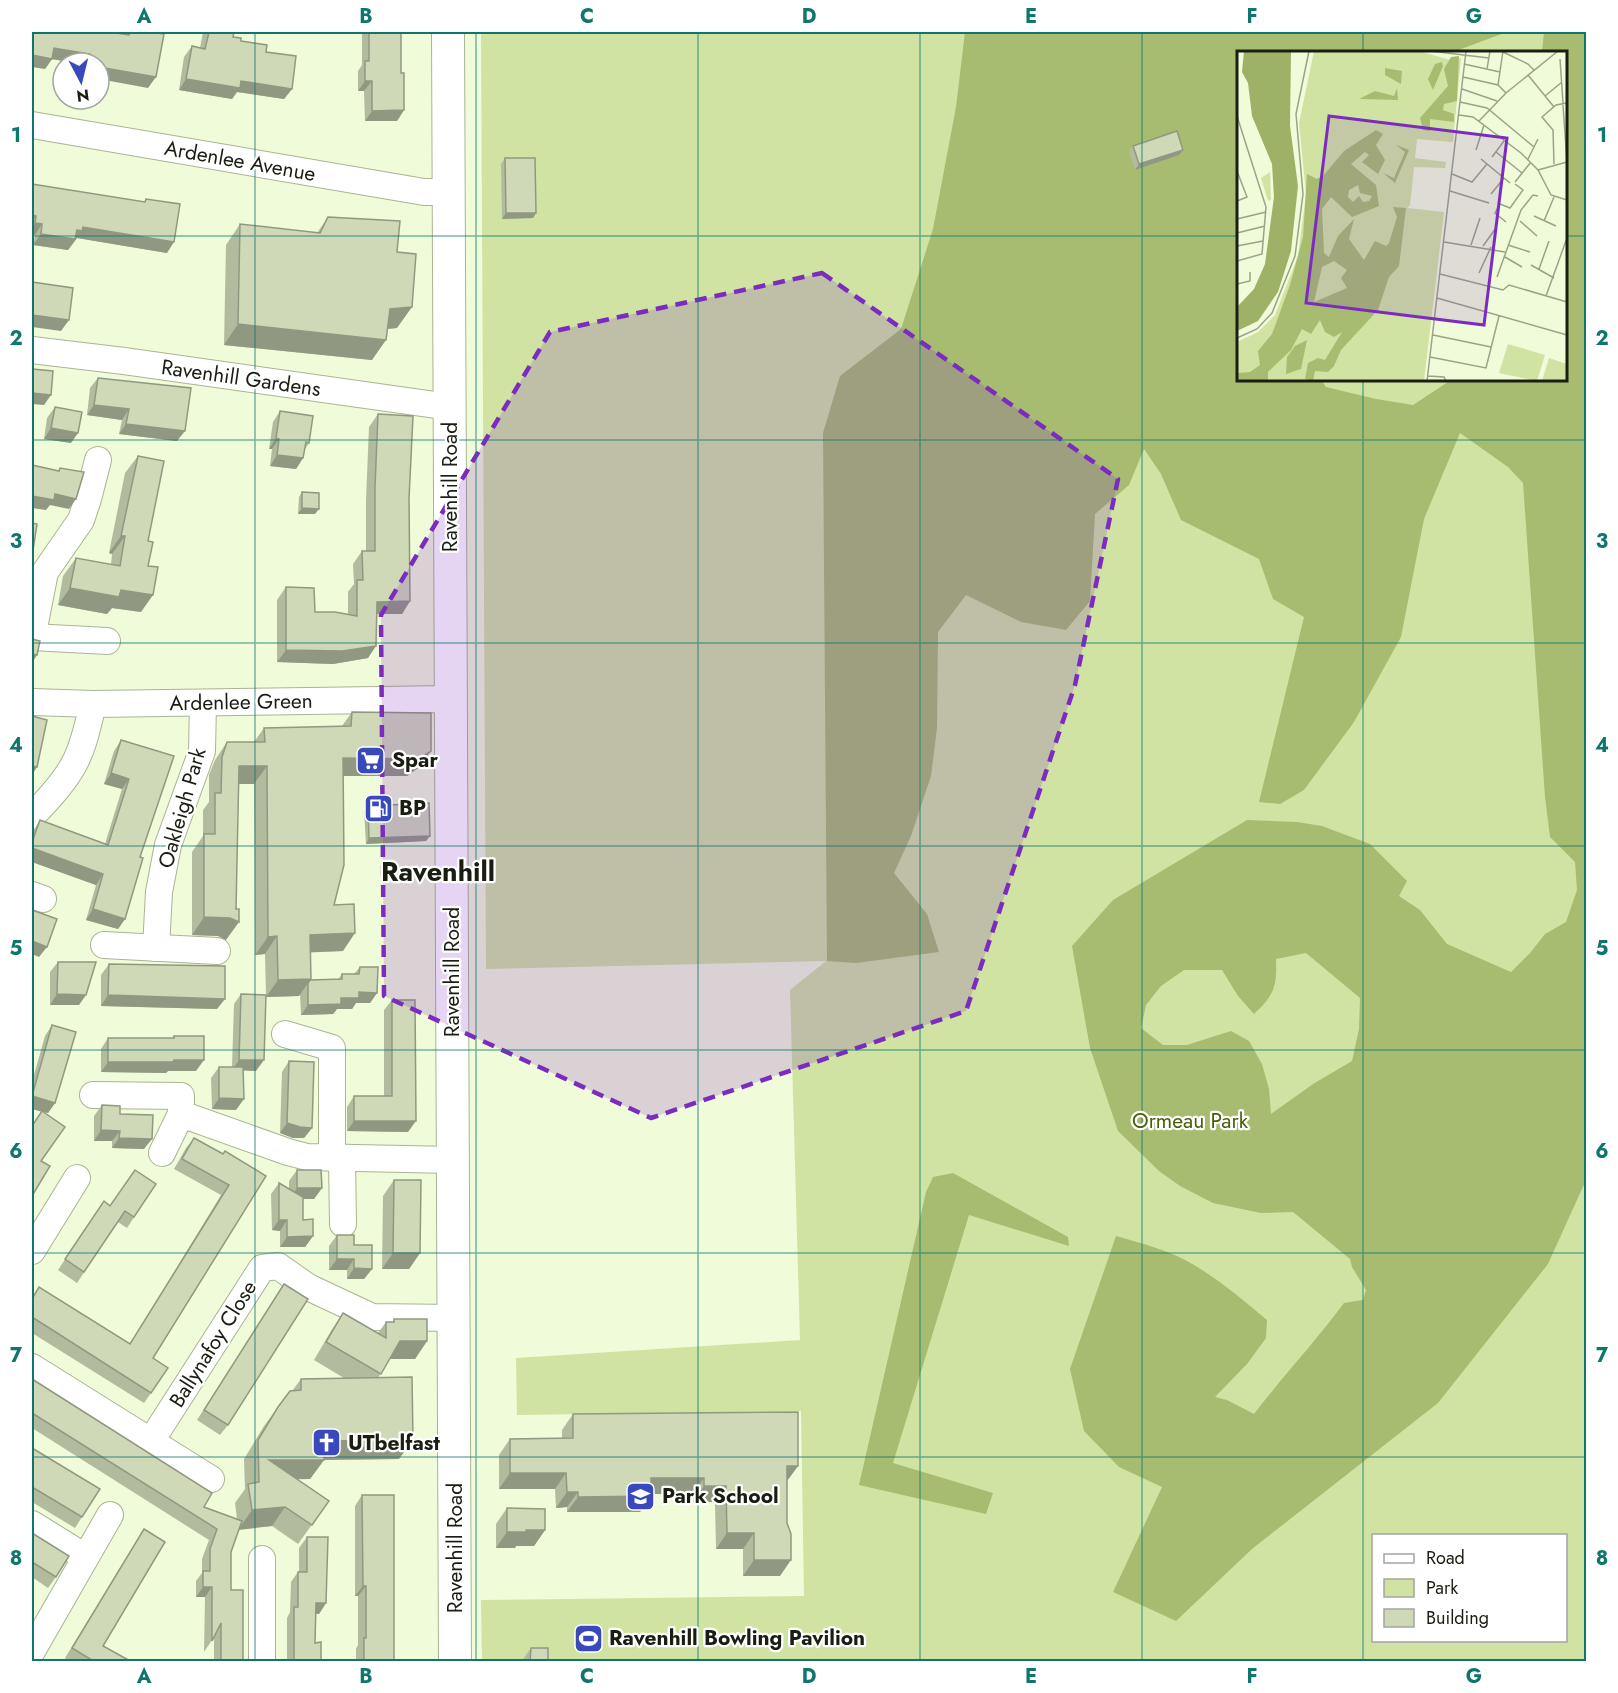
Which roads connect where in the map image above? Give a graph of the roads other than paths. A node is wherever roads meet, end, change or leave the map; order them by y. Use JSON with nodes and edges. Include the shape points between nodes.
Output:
{"nodes":[{"id":1,"x":448,"y":32,"type":"edge"},
{"id":2,"x":32,"y":125,"type":"edge"},
{"id":3,"x":449,"y":192,"type":"junction"},
{"id":4,"x":32,"y":350,"type":"edge"},
{"id":5,"x":450,"y":407,"type":"junction"},
{"id":6,"x":98,"y":460,"type":"dead end"},
{"id":7,"x":32,"y":637,"type":"edge"},
{"id":8,"x":107,"y":641,"type":"dead end"},
{"id":9,"x":451,"y":699,"type":"junction"},
{"id":10,"x":32,"y":702,"type":"edge"},
{"id":11,"x":203,"y":703,"type":"junction"},
{"id":12,"x":93,"y":704,"type":"junction"},
{"id":13,"x":32,"y":816,"type":"edge"},
{"id":14,"x":104,"y":945,"type":"dead end"},
{"id":15,"x":156,"y":948,"type":"junction"},
{"id":16,"x":217,"y":951,"type":"dead end"},
{"id":17,"x":285,"y":1034,"type":"dead end"},
{"id":18,"x":93,"y":1095,"type":"dead end"},
{"id":19,"x":181,"y":1114,"type":"junction"},
{"id":20,"x":162,"y":1153,"type":"dead end"},
{"id":21,"x":337,"y":1158,"type":"junction"},
{"id":22,"x":453,"y":1160,"type":"junction"},
{"id":23,"x":77,"y":1178,"type":"dead end"},
{"id":24,"x":343,"y":1224,"type":"dead end"},
{"id":25,"x":32,"y":1251,"type":"edge"},
{"id":26,"x":454,"y":1318,"type":"junction"},
{"id":27,"x":32,"y":1366,"type":"edge"},
{"id":28,"x":151,"y":1441,"type":"junction"},
{"id":29,"x":211,"y":1479,"type":"dead end"},
{"id":30,"x":110,"y":1515,"type":"dead end"},
{"id":31,"x":32,"y":1524,"type":"edge"},
{"id":32,"x":85,"y":1557,"type":"junction"},
{"id":33,"x":262,"y":1559,"type":"dead end"},
{"id":34,"x":32,"y":1650,"type":"edge"},
{"id":35,"x":262,"y":1662,"type":"edge"},
{"id":36,"x":455,"y":1662,"type":"edge"}],
"edges":[{"from":1,"to":3,"type":"main road","name":"Ravenhill Road"},
{"from":2,"to":3,"type":"street","name":"Ardenlee Avenue","via":[[424,192]]},
{"from":3,"to":5,"type":"main road","name":"Ravenhill Road"},
{"from":4,"to":5,"type":"street","name":"Ravenhill Gardens"},
{"from":5,"to":9,"type":"main road","name":"Ravenhill Road"},
{"from":6,"to":7,"type":"street","via":[[81,520],[45,572]]},
{"from":7,"to":8,"type":"street"},
{"from":9,"to":11,"type":"street","name":"Ardenlee Green"},
{"from":9,"to":22,"type":"main road","name":"Ravenhill Road"},
{"from":10,"to":12,"type":"street","name":"Ardenlee Green"},
{"from":11,"to":12,"type":"street","name":"Ardenlee Green"},
{"from":11,"to":15,"type":"street","name":"Oakleigh Park","via":[[202,751],[168,845],[159,892]]},
{"from":12,"to":13,"type":"street","via":[[74,765]]},
{"from":14,"to":15,"type":"street"},
{"from":15,"to":16,"type":"street"},
{"from":17,"to":21,"type":"street","via":[[332,1048]]},
{"from":18,"to":19,"type":"street","via":[[181,1096]]},
{"from":19,"to":20,"type":"street"},
{"from":19,"to":21,"type":"street","via":[[288,1152]]},
{"from":21,"to":22,"type":"street"},
{"from":21,"to":24,"type":"street"},
{"from":22,"to":26,"type":"main road","name":"Ravenhill Road"},
{"from":23,"to":25,"type":"street"},
{"from":26,"to":28,"type":"street","name":"Ballynafoy Close","via":[[372,1317],[308,1287],[278,1266],[267,1266],[257,1274]]},
{"from":26,"to":36,"type":"main road","name":"Ravenhill Road"},
{"from":27,"to":28,"type":"street"},
{"from":28,"to":29,"type":"street"},
{"from":30,"to":32,"type":"street"},
{"from":31,"to":32,"type":"street"},
{"from":32,"to":34,"type":"street"},
{"from":33,"to":35,"type":"street"}]}
